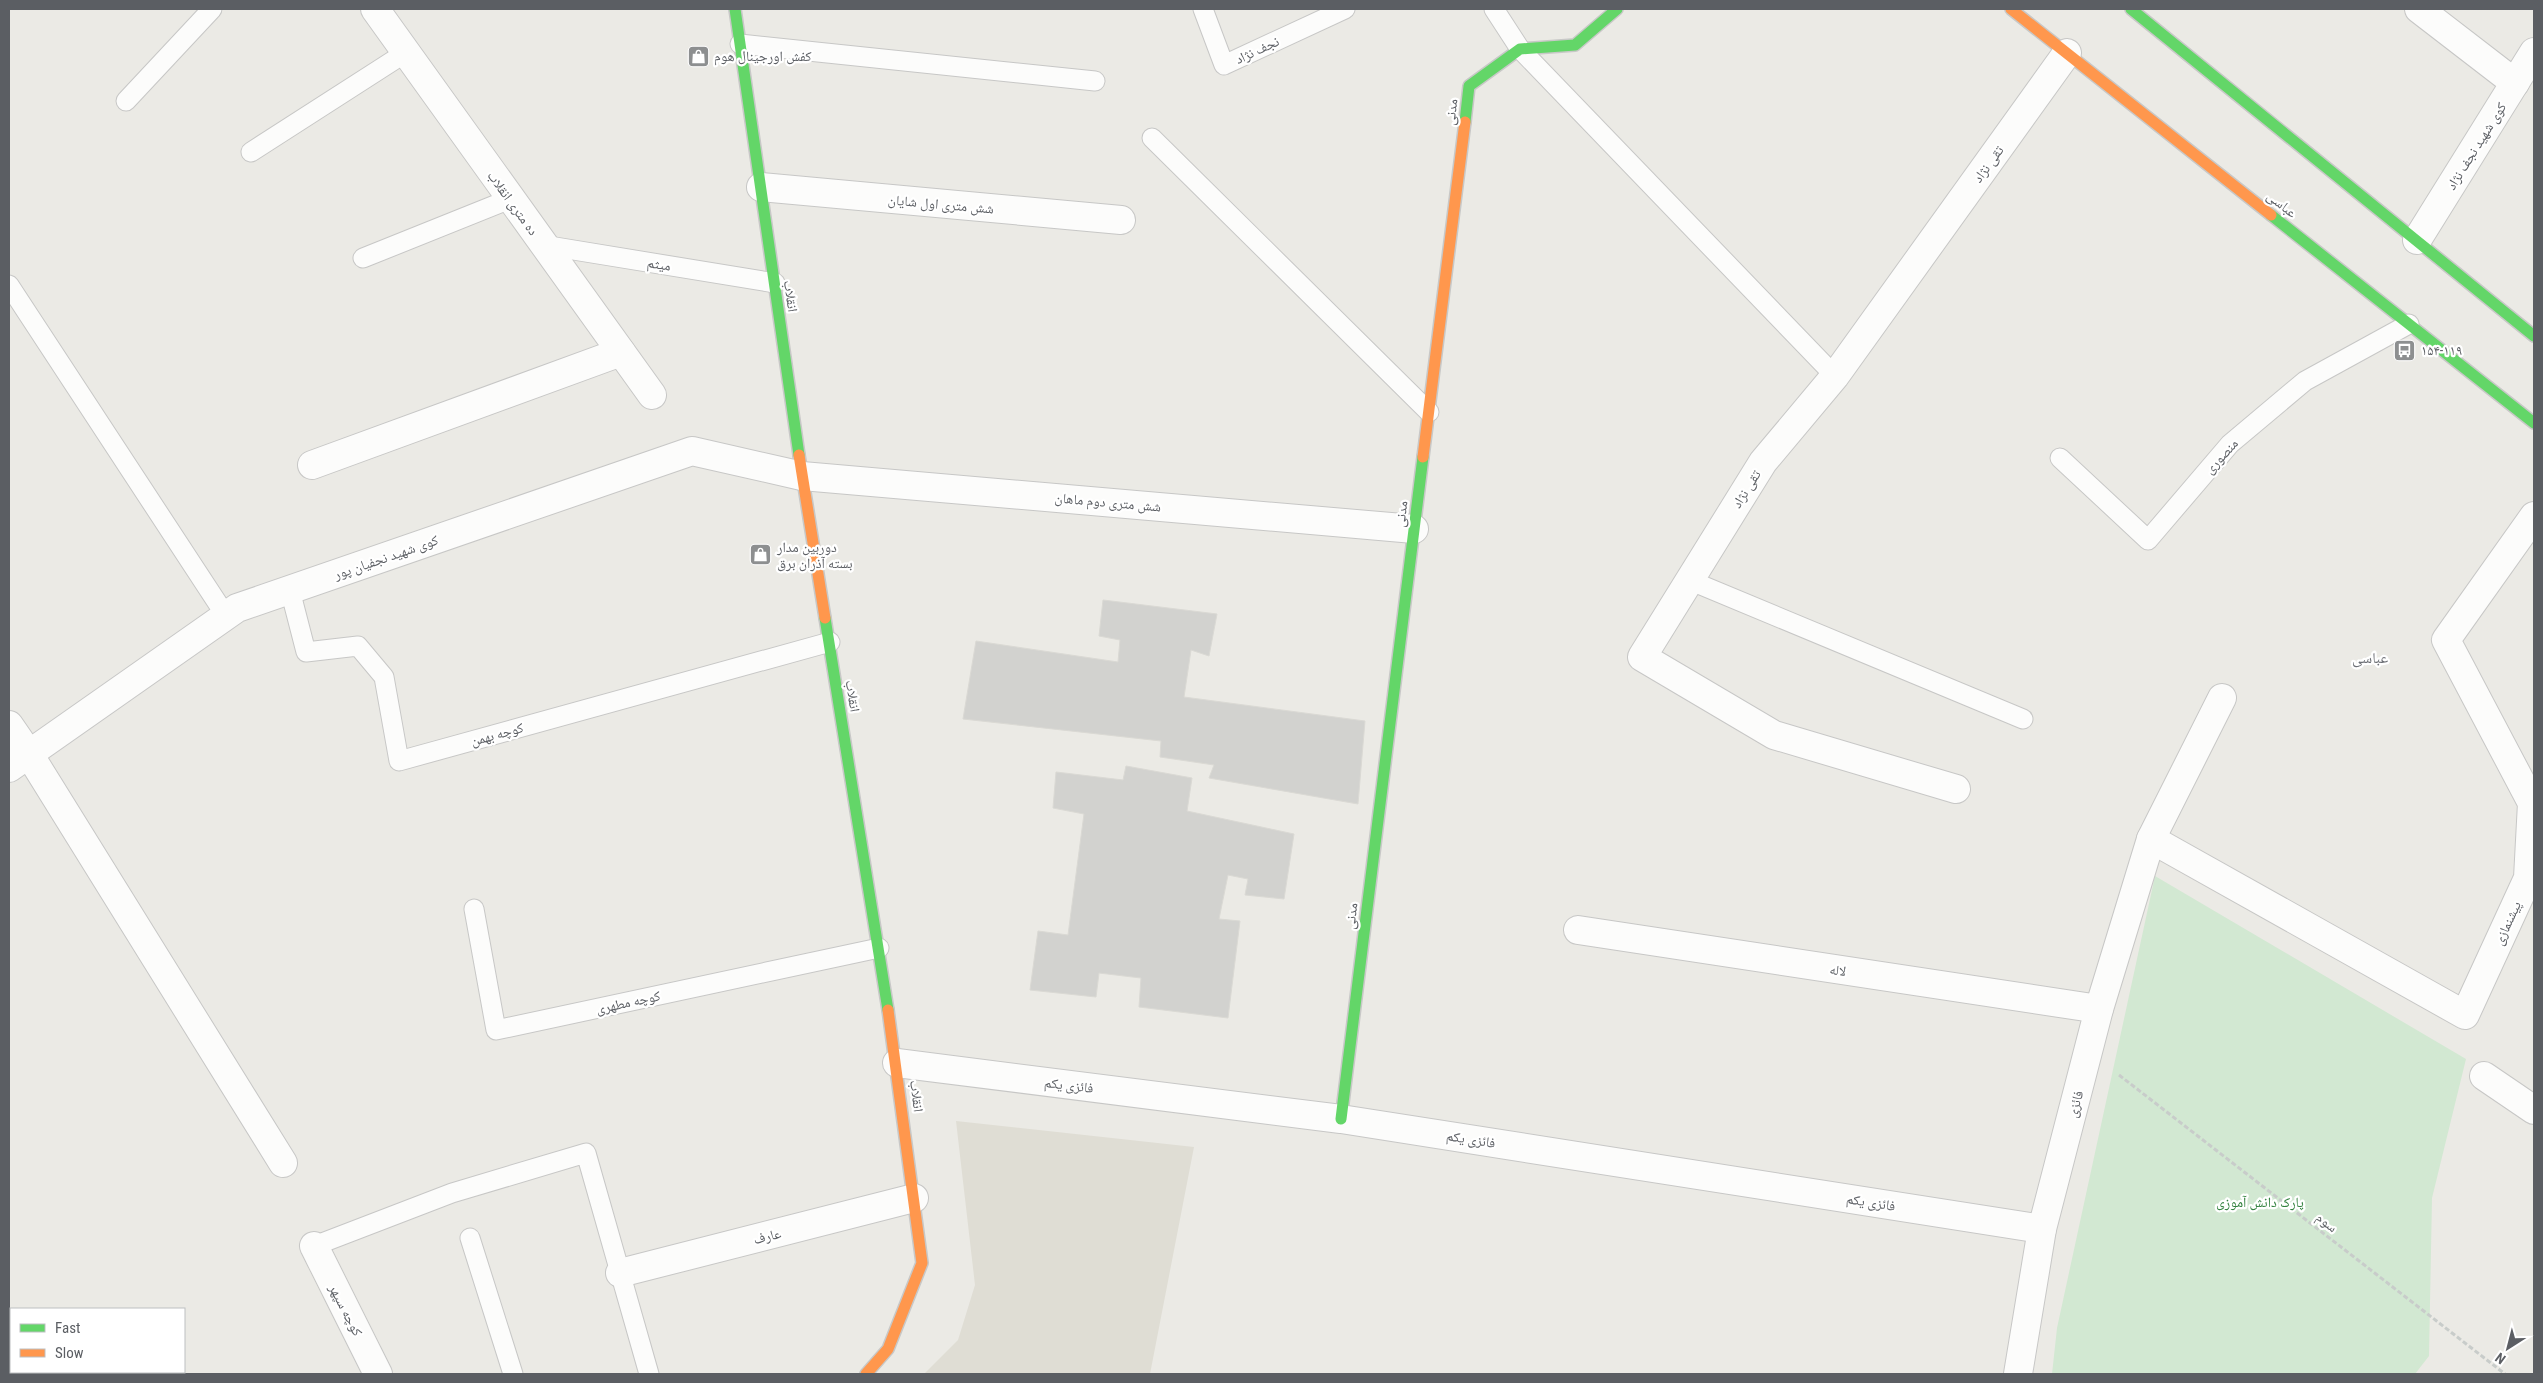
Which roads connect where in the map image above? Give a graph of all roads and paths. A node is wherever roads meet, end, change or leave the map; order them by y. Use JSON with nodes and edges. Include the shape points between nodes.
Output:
{"nodes":[{"id":1,"x":212,"y":9,"type":"edge"},
{"id":2,"x":376,"y":9,"type":"edge"},
{"id":3,"x":735,"y":9,"type":"edge"},
{"id":4,"x":1203,"y":9,"type":"edge"},
{"id":5,"x":1345,"y":9,"type":"edge"},
{"id":6,"x":1494,"y":9,"type":"edge"},
{"id":7,"x":1617,"y":9,"type":"edge"},
{"id":8,"x":2011,"y":9,"type":"edge"},
{"id":9,"x":2419,"y":9,"type":"edge"},
{"id":10,"x":2143,"y":13,"type":"edge"},
{"id":11,"x":2040,"y":14,"type":"dead end"},
{"id":12,"x":2032,"y":25,"type":"junction"},
{"id":13,"x":740,"y":44,"type":"junction"},
{"id":14,"x":1520,"y":49,"type":"junction"},
{"id":15,"x":2534,"y":52,"type":"edge"},
{"id":16,"x":405,"y":53,"type":"junction"},
{"id":17,"x":2067,"y":53,"type":"junction"},
{"id":18,"x":1095,"y":81,"type":"dead end"},
{"id":19,"x":2515,"y":83,"type":"junction"},
{"id":20,"x":126,"y":101,"type":"dead end"},
{"id":21,"x":1152,"y":138,"type":"dead end"},
{"id":22,"x":252,"y":152,"type":"dead end"},
{"id":23,"x":761,"y":188,"type":"junction"},
{"id":24,"x":510,"y":199,"type":"junction"},
{"id":25,"x":1121,"y":220,"type":"dead end"},
{"id":26,"x":2417,"y":240,"type":"junction"},
{"id":27,"x":543,"y":245,"type":"junction"},
{"id":28,"x":363,"y":258,"type":"dead end"},
{"id":29,"x":774,"y":284,"type":"junction"},
{"id":30,"x":9,"y":286,"type":"edge"},
{"id":31,"x":2409,"y":324,"type":"junction"},
{"id":32,"x":2534,"y":336,"type":"edge"},
{"id":33,"x":621,"y":352,"type":"junction"},
{"id":34,"x":1835,"y":376,"type":"junction"},
{"id":35,"x":652,"y":395,"type":"dead end"},
{"id":36,"x":1429,"y":412,"type":"junction"},
{"id":37,"x":2534,"y":424,"type":"edge"},
{"id":38,"x":2060,"y":458,"type":"dead end"},
{"id":39,"x":312,"y":465,"type":"dead end"},
{"id":40,"x":802,"y":476,"type":"junction"},
{"id":41,"x":2534,"y":516,"type":"edge"},
{"id":42,"x":1414,"y":529,"type":"junction"},
{"id":43,"x":1689,"y":580,"type":"junction"},
{"id":44,"x":290,"y":590,"type":"junction"},
{"id":45,"x":226,"y":616,"type":"junction"},
{"id":46,"x":830,"y":642,"type":"junction"},
{"id":47,"x":2222,"y":698,"type":"dead end"},
{"id":48,"x":2023,"y":719,"type":"dead end"},
{"id":49,"x":9,"y":725,"type":"edge"},
{"id":50,"x":19,"y":761,"type":"edge"},
{"id":51,"x":1956,"y":789,"type":"dead end"},
{"id":52,"x":2152,"y":838,"type":"junction"},
{"id":53,"x":474,"y":909,"type":"dead end"},
{"id":54,"x":1578,"y":930,"type":"dead end"},
{"id":55,"x":879,"y":948,"type":"junction"},
{"id":56,"x":2099,"y":1009,"type":"junction"},
{"id":57,"x":2089,"y":1052,"type":"junction"},
{"id":58,"x":897,"y":1063,"type":"junction"},
{"id":59,"x":2484,"y":1076,"type":"dead end"},
{"id":60,"x":2534,"y":1110,"type":"edge"},
{"id":61,"x":1341,"y":1119,"type":"junction"},
{"id":62,"x":284,"y":1163,"type":"dead end"},
{"id":63,"x":914,"y":1198,"type":"junction"},
{"id":64,"x":2042,"y":1229,"type":"junction"},
{"id":65,"x":470,"y":1238,"type":"dead end"},
{"id":66,"x":314,"y":1246,"type":"joint"},
{"id":67,"x":620,"y":1273,"type":"junction"},
{"id":68,"x":378,"y":1374,"type":"edge"},
{"id":69,"x":513,"y":1374,"type":"edge"},
{"id":70,"x":648,"y":1374,"type":"edge"},
{"id":71,"x":866,"y":1374,"type":"edge"},
{"id":72,"x":2018,"y":1374,"type":"edge"},
{"id":73,"x":2505,"y":1374,"type":"edge"}],
"edges":[{"from":1,"to":20,"type":"lane"},
{"from":2,"to":16,"type":"street","name":"ده متری انقلاب"},
{"from":3,"to":13,"type":"street","name":"انقلاب"},
{"from":4,"to":5,"type":"lane","name":"نجف نژاد","via":[[1224,65]]},
{"from":6,"to":14,"type":"lane"},
{"from":7,"to":14,"type":"street","via":[[1575,45]]},
{"from":8,"to":12,"type":"street","name":"عباسى"},
{"from":9,"to":19,"type":"street"},
{"from":10,"to":26,"type":"street"},
{"from":11,"to":12,"type":"street"},
{"from":12,"to":17,"type":"street","name":"عباسى"},
{"from":13,"to":18,"type":"lane"},
{"from":13,"to":23,"type":"street","name":"انقلاب"},
{"from":14,"to":34,"type":"lane"},
{"from":14,"to":36,"type":"street","name":"مدنی","via":[[1469,86]]},
{"from":15,"to":19,"type":"street","name":"کوی شهید نجف نژاد"},
{"from":16,"to":22,"type":"lane"},
{"from":16,"to":24,"type":"street","name":"ده متری انقلاب"},
{"from":17,"to":31,"type":"street","name":"عباسى"},
{"from":17,"to":34,"type":"street","name":"تقی نژاد"},
{"from":19,"to":26,"type":"street","name":"کوی شهید نجف نژاد"},
{"from":21,"to":36,"type":"lane"},
{"from":23,"to":25,"type":"street","name":"شش متری اول شایان"},
{"from":23,"to":29,"type":"street","name":"انقلاب"},
{"from":24,"to":27,"type":"street","name":"ده متری انقلاب"},
{"from":24,"to":28,"type":"lane"},
{"from":26,"to":32,"type":"street"},
{"from":27,"to":29,"type":"lane","name":"میثم"},
{"from":27,"to":33,"type":"street","name":"ده متری انقلاب"},
{"from":29,"to":40,"type":"street","name":"انقلاب"},
{"from":30,"to":45,"type":"lane"},
{"from":31,"to":37,"type":"street","name":"عباسى"},
{"from":31,"to":38,"type":"lane","name":"منصوری","via":[[2304,381],[2230,444],[2148,540]]},
{"from":33,"to":35,"type":"street","name":"ده متری انقلاب"},
{"from":33,"to":39,"type":"street"},
{"from":34,"to":43,"type":"street","name":"تقی نژاد","via":[[1763,462]]},
{"from":36,"to":42,"type":"street","name":"مدنی"},
{"from":40,"to":42,"type":"street","name":"شش متری دوم ماهان"},
{"from":40,"to":44,"type":"street","name":"کوی شهید نجفیان پور","via":[[692,451]]},
{"from":40,"to":46,"type":"street","name":"انقلاب"},
{"from":41,"to":52,"type":"street","name":"پیشنمازی","via":[[2446,640],[2532,803],[2528,878],[2465,1015]]},
{"from":42,"to":61,"type":"street","name":"مدنی"},
{"from":43,"to":48,"type":"lane"},
{"from":43,"to":51,"type":"street","name":"تقی نژاد","via":[[1642,657],[1774,735]]},
{"from":44,"to":45,"type":"street","name":"کوی شهید نجفیان پور","via":[[237,608]]},
{"from":44,"to":46,"type":"lane","name":"کوچه بهمن","via":[[306,652],[358,646],[384,676],[399,761]]},
{"from":45,"to":50,"type":"street","name":"کوی شهید نجفیان پور"},
{"from":46,"to":55,"type":"street","name":"انقلاب"},
{"from":47,"to":52,"type":"street","name":"فائزی"},
{"from":49,"to":50,"type":"street"},
{"from":50,"to":62,"type":"street"},
{"from":52,"to":56,"type":"street","name":"فائزی"},
{"from":53,"to":55,"type":"lane","name":"کوچه مطهری","via":[[496,1030]]},
{"from":54,"to":56,"type":"street","name":"لاله"},
{"from":55,"to":58,"type":"street","name":"انقلاب"},
{"from":56,"to":57,"type":"street","name":"فائزی"},
{"from":57,"to":64,"type":"street","name":"فائزی"},
{"from":57,"to":73,"type":"path","name":"سوم"},
{"from":58,"to":61,"type":"street","name":"فائزی یکم"},
{"from":58,"to":63,"type":"street","name":"انقلاب"},
{"from":59,"to":60,"type":"street"},
{"from":61,"to":64,"type":"street","name":"فائزی یکم"},
{"from":63,"to":67,"type":"street","name":"عارف"},
{"from":63,"to":71,"type":"street","name":"انقلاب","via":[[922,1263],[888,1349]]},
{"from":64,"to":72,"type":"street","name":"فائزی"},
{"from":65,"to":69,"type":"lane"},
{"from":66,"to":67,"type":"lane","via":[[452,1193],[586,1153]]},
{"from":66,"to":68,"type":"street","name":"کوچه سپهر"},
{"from":67,"to":70,"type":"lane"}]}
